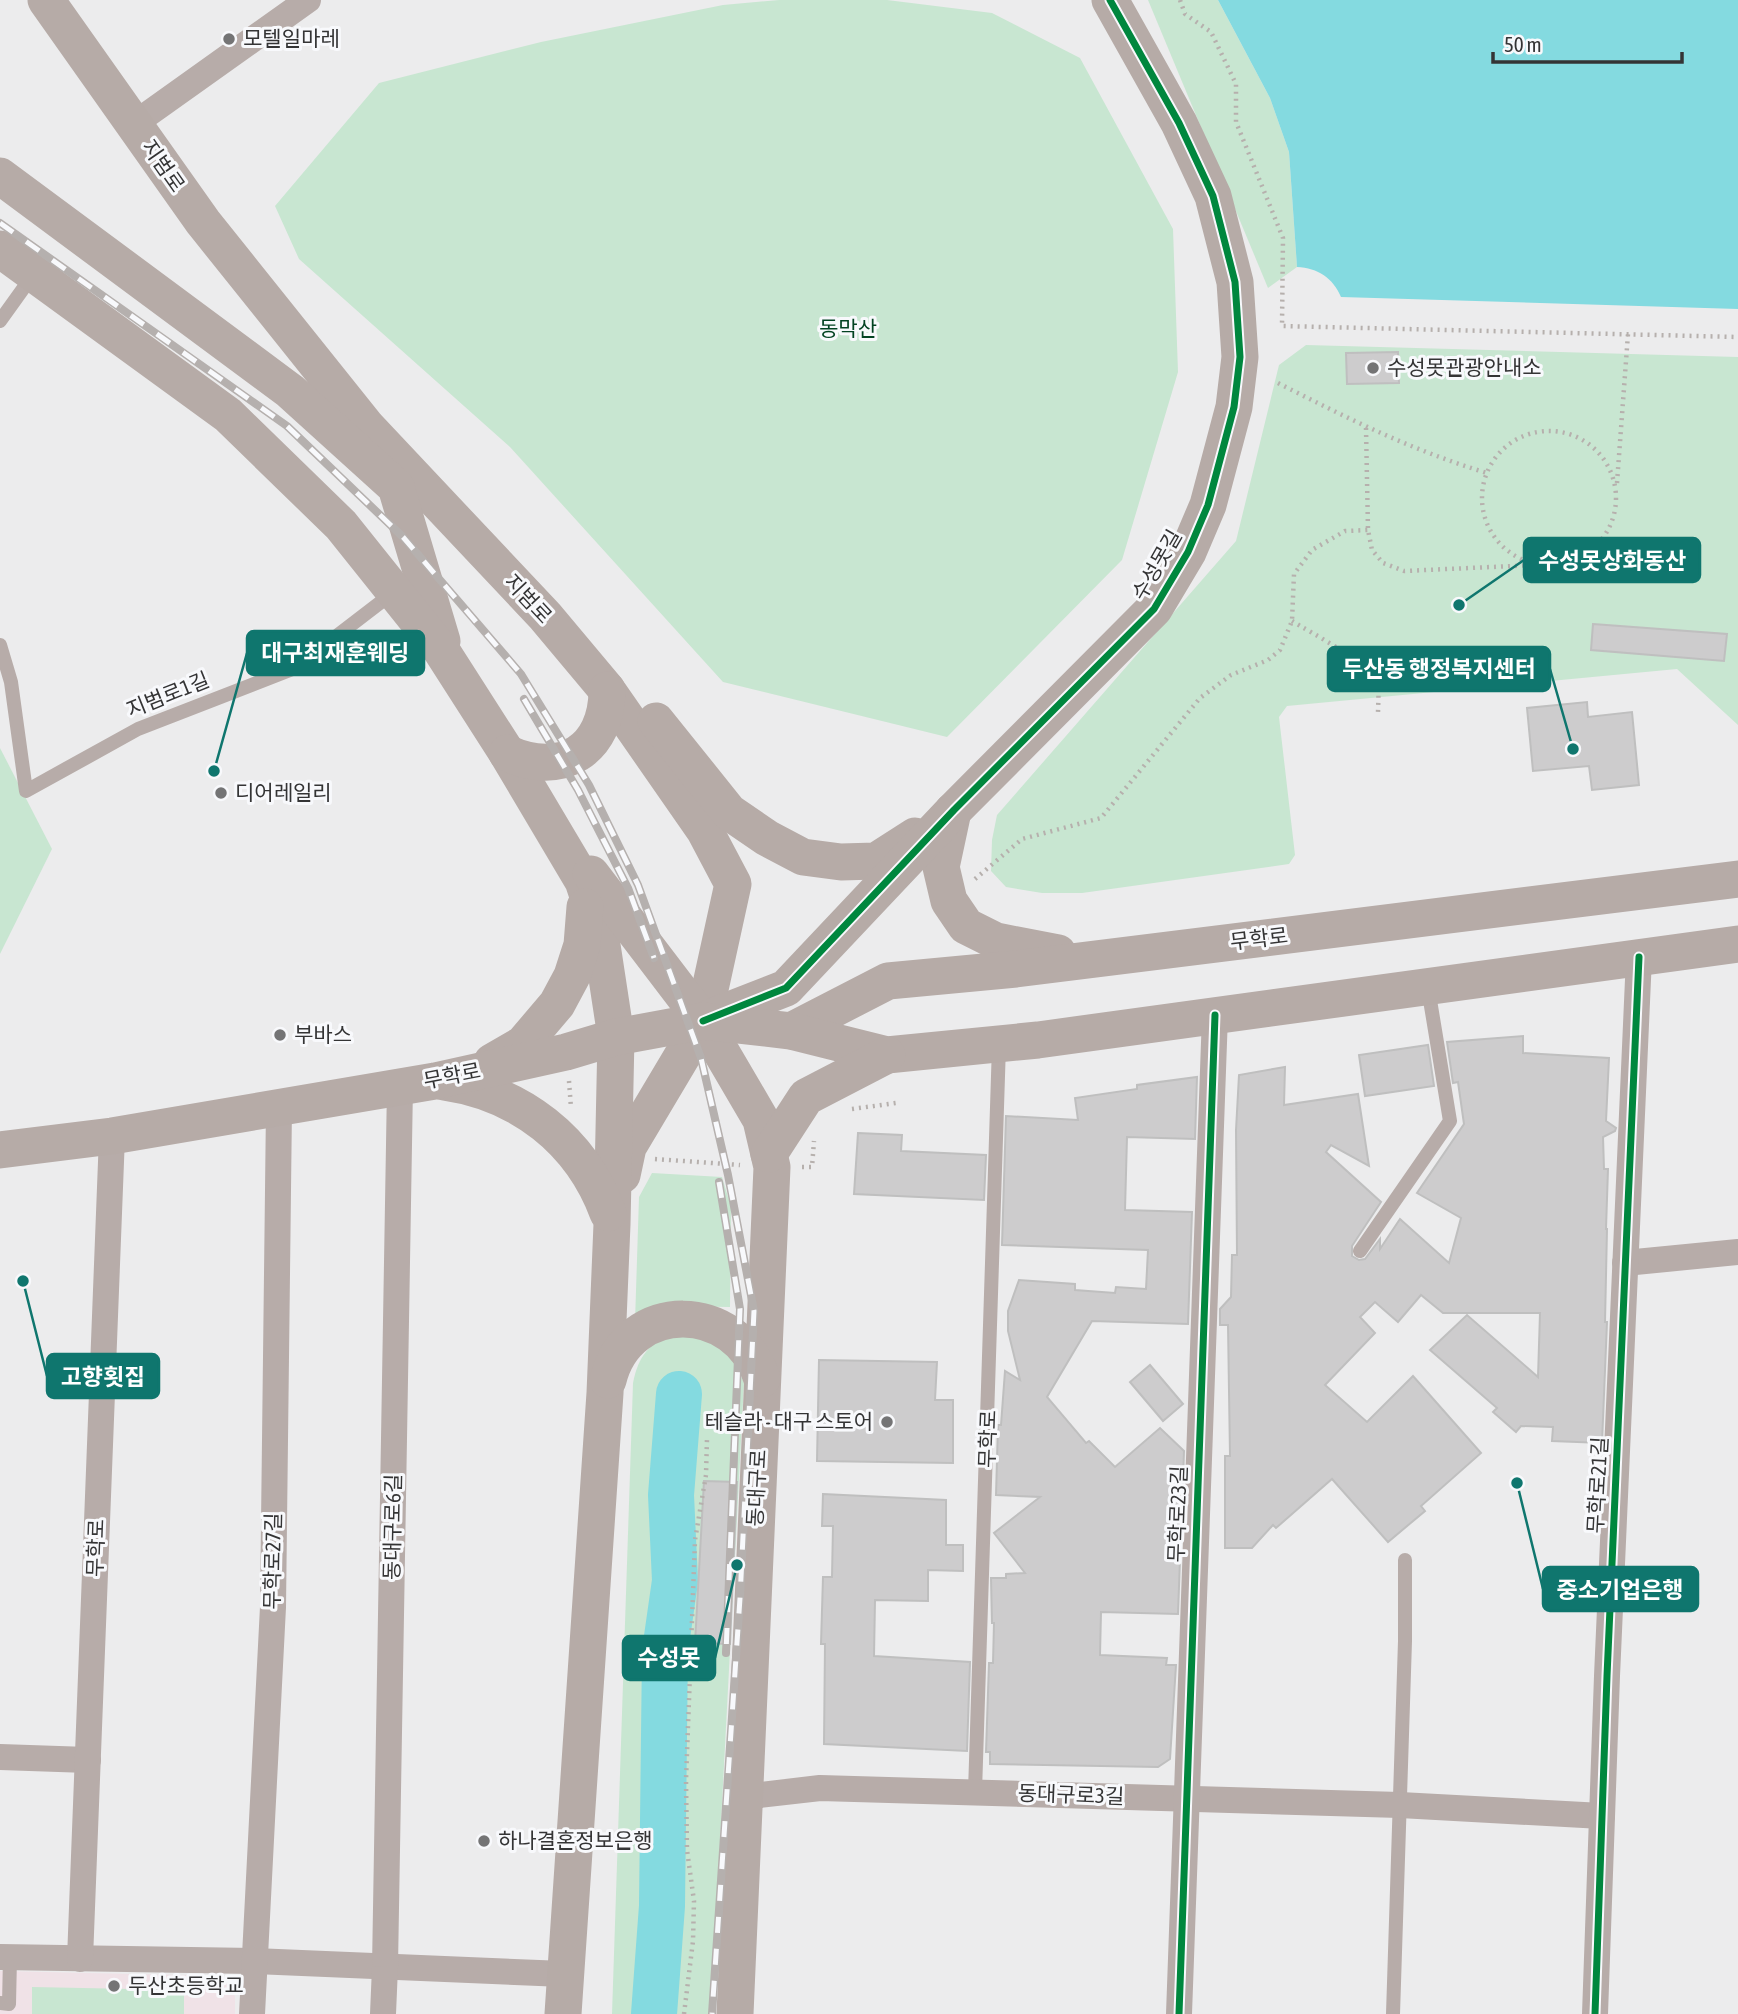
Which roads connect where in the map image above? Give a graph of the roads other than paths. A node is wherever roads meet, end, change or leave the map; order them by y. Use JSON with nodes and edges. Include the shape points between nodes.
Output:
{"nodes":[{"id":1,"x":46,"y":0,"type":"edge"},
{"id":2,"x":308,"y":0,"type":"edge"},
{"id":3,"x":1110,"y":0,"type":"edge"},
{"id":4,"x":134,"y":124,"type":"junction"},
{"id":5,"x":0,"y":176,"type":"edge"},
{"id":6,"x":0,"y":249,"type":"edge"},
{"id":7,"x":34,"y":274,"type":"junction"},
{"id":8,"x":0,"y":321,"type":"edge"},
{"id":9,"x":394,"y":592,"type":"junction"},
{"id":10,"x":545,"y":617,"type":"junction"},
{"id":11,"x":0,"y":645,"type":"edge"},
{"id":12,"x":449,"y":663,"type":"junction"},
{"id":13,"x":607,"y":690,"type":"junction"},
{"id":14,"x":507,"y":753,"type":"junction"},
{"id":15,"x":535,"y":800,"type":"junction"},
{"id":16,"x":954,"y":810,"type":"junction"},
{"id":17,"x":1738,"y":879,"type":"edge"},
{"id":18,"x":583,"y":881,"type":"junction"},
{"id":19,"x":1738,"y":944,"type":"edge"},
{"id":20,"x":1639,"y":957,"type":"junction"},
{"id":21,"x":1096,"y":959,"type":"junction"},
{"id":22,"x":1428,"y":987,"type":"junction"},
{"id":23,"x":1215,"y":1015,"type":"junction"},
{"id":24,"x":703,"y":1021,"type":"junction"},
{"id":25,"x":791,"y":1031,"type":"junction"},
{"id":26,"x":616,"y":1038,"type":"junction"},
{"id":27,"x":999,"y":1044,"type":"junction"},
{"id":28,"x":887,"y":1055,"type":"junction"},
{"id":29,"x":478,"y":1071,"type":"junction"},
{"id":30,"x":435,"y":1081,"type":"junction"},
{"id":31,"x":400,"y":1086,"type":"junction"},
{"id":32,"x":279,"y":1107,"type":"junction"},
{"id":33,"x":112,"y":1136,"type":"junction"},
{"id":34,"x":0,"y":1150,"type":"edge"},
{"id":35,"x":769,"y":1154,"type":"junction"},
{"id":36,"x":612,"y":1224,"type":"junction"},
{"id":37,"x":1360,"y":1251,"type":"dead end"},
{"id":38,"x":1738,"y":1252,"type":"edge"},
{"id":39,"x":1625,"y":1263,"type":"junction"},
{"id":40,"x":762,"y":1379,"type":"junction"},
{"id":41,"x":605,"y":1393,"type":"junction"},
{"id":42,"x":1405,"y":1560,"type":"dead end"},
{"id":43,"x":0,"y":1757,"type":"edge"},
{"id":44,"x":88,"y":1760,"type":"junction"},
{"id":45,"x":975,"y":1792,"type":"junction"},
{"id":46,"x":743,"y":1797,"type":"junction"},
{"id":47,"x":1186,"y":1798,"type":"junction"},
{"id":48,"x":1400,"y":1805,"type":"junction"},
{"id":49,"x":1602,"y":1816,"type":"junction"},
{"id":50,"x":5,"y":1957,"type":"edge"},
{"id":51,"x":80,"y":1959,"type":"junction"},
{"id":52,"x":254,"y":1961,"type":"junction"},
{"id":53,"x":385,"y":1968,"type":"junction"},
{"id":54,"x":564,"y":1974,"type":"junction"},
{"id":55,"x":0,"y":2003,"type":"edge"},
{"id":56,"x":252,"y":2014,"type":"edge"},
{"id":57,"x":383,"y":2014,"type":"edge"},
{"id":58,"x":563,"y":2014,"type":"edge"},
{"id":59,"x":735,"y":2014,"type":"edge"},
{"id":60,"x":1179,"y":2014,"type":"edge"},
{"id":61,"x":1393,"y":2014,"type":"edge"},
{"id":62,"x":1595,"y":2014,"type":"edge"}],
"edges":[{"from":1,"to":4,"type":"main road","name":"지범로"},
{"from":2,"to":4,"type":"street"},
{"from":3,"to":16,"type":"main road","name":"수성못길","via":[[1179,123],[1213,195],[1235,282],[1240,357],[1234,407],[1208,505],[1188,552],[1154,609]]},
{"from":4,"to":10,"type":"main road","name":"지범로","via":[[203,222],[367,427]]},
{"from":5,"to":12,"type":"main road","via":[[290,391],[396,488]]},
{"from":6,"to":7,"type":"main road"},
{"from":7,"to":8,"type":"lane"},
{"from":7,"to":9,"type":"main road","via":[[228,415],[341,525]]},
{"from":9,"to":11,"type":"lane","name":"지범로1길","via":[[295,668],[138,729],[26,790],[11,682]]},
{"from":9,"to":12,"type":"main road"},
{"from":10,"to":13,"type":"main road","name":"지범로"},
{"from":10,"to":16,"type":"main road","via":[[644,707],[729,812],[803,857],[877,861]]},
{"from":12,"to":14,"type":"main road"},
{"from":13,"to":14,"type":"main road","via":[[602,726],[578,754],[543,764]]},
{"from":13,"to":24,"type":"main road","name":"지범로","via":[[705,831],[733,884]]},
{"from":14,"to":15,"type":"main road"},
{"from":15,"to":18,"type":"main road"},
{"from":15,"to":24,"type":"main road"},
{"from":16,"to":21,"type":"main road","via":[[941,867],[949,901],[966,926],[996,942]]},
{"from":16,"to":24,"type":"main road","name":"수성못길","via":[[786,988]]},
{"from":17,"to":21,"type":"main road","name":"무학로"},
{"from":18,"to":26,"type":"main road","via":[[600,932]]},
{"from":18,"to":29,"type":"main road","via":[[582,945],[557,1004],[523,1044]]},
{"from":19,"to":20,"type":"main road","name":"무학로"},
{"from":20,"to":22,"type":"main road","name":"무학로"},
{"from":20,"to":39,"type":"street","name":"무학로21길"},
{"from":21,"to":25,"type":"main road","name":"무학로","via":[[888,981]]},
{"from":22,"to":23,"type":"main road","name":"무학로"},
{"from":22,"to":37,"type":"lane","via":[[1450,1121]]},
{"from":23,"to":27,"type":"main road","name":"무학로"},
{"from":23,"to":47,"type":"street","name":"무학로23길"},
{"from":24,"to":25,"type":"main road","name":"무학로"},
{"from":24,"to":26,"type":"main road","name":"무학로"},
{"from":24,"to":35,"type":"main road","name":"동대구로","via":[[761,1120]]},
{"from":24,"to":36,"type":"main road","name":"지범로","via":[[628,1147]]},
{"from":25,"to":28,"type":"main road","name":"무학로"},
{"from":26,"to":29,"type":"main road","name":"무학로"},
{"from":26,"to":36,"type":"main road"},
{"from":27,"to":28,"type":"main road","name":"무학로"},
{"from":27,"to":45,"type":"lane","name":"무학로"},
{"from":28,"to":35,"type":"main road","via":[[806,1097]]},
{"from":29,"to":30,"type":"main road","name":"무학로"},
{"from":30,"to":31,"type":"main road","name":"무학로"},
{"from":30,"to":36,"type":"main road","via":[[468,1085],[499,1096],[554,1130],[589,1173]]},
{"from":31,"to":32,"type":"main road","name":"무학로"},
{"from":31,"to":53,"type":"street","name":"동대구로6길"},
{"from":32,"to":33,"type":"main road","name":"무학로"},
{"from":32,"to":52,"type":"street","name":"무학로27길","via":[[273,1607]]},
{"from":33,"to":34,"type":"main road","name":"무학로"},
{"from":33,"to":44,"type":"street","name":"무학로"},
{"from":35,"to":40,"type":"main road","name":"동대구로"},
{"from":36,"to":41,"type":"main road"},
{"from":38,"to":39,"type":"street"},
{"from":39,"to":49,"type":"street","name":"무학로21길"},
{"from":40,"to":41,"type":"main road","via":[[754,1358],[732,1334],[701,1321],[679,1319],[657,1324],[629,1341],[611,1369]]},
{"from":40,"to":46,"type":"main road","name":"동대구로"},
{"from":41,"to":54,"type":"main road"},
{"from":42,"to":48,"type":"lane"},
{"from":43,"to":44,"type":"street"},
{"from":44,"to":51,"type":"street","name":"무학로"},
{"from":45,"to":46,"type":"street","name":"동대구로3길","via":[[820,1788]]},
{"from":45,"to":47,"type":"street","name":"동대구로3길"},
{"from":46,"to":59,"type":"main road","name":"동대구로"},
{"from":47,"to":48,"type":"street","name":"동대구로3길"},
{"from":47,"to":60,"type":"street","name":"무학로23길"},
{"from":48,"to":49,"type":"street","name":"동대구로3길"},
{"from":48,"to":61,"type":"lane"},
{"from":49,"to":62,"type":"street","name":"무학로21길"},
{"from":50,"to":51,"type":"street"},
{"from":50,"to":55,"type":"lane","via":[[9,2004]]},
{"from":51,"to":52,"type":"street"},
{"from":52,"to":53,"type":"street"},
{"from":52,"to":56,"type":"street","name":"무학로27길"},
{"from":53,"to":54,"type":"street"},
{"from":53,"to":57,"type":"street","name":"동대구로6길"},
{"from":54,"to":58,"type":"main road"}]}
